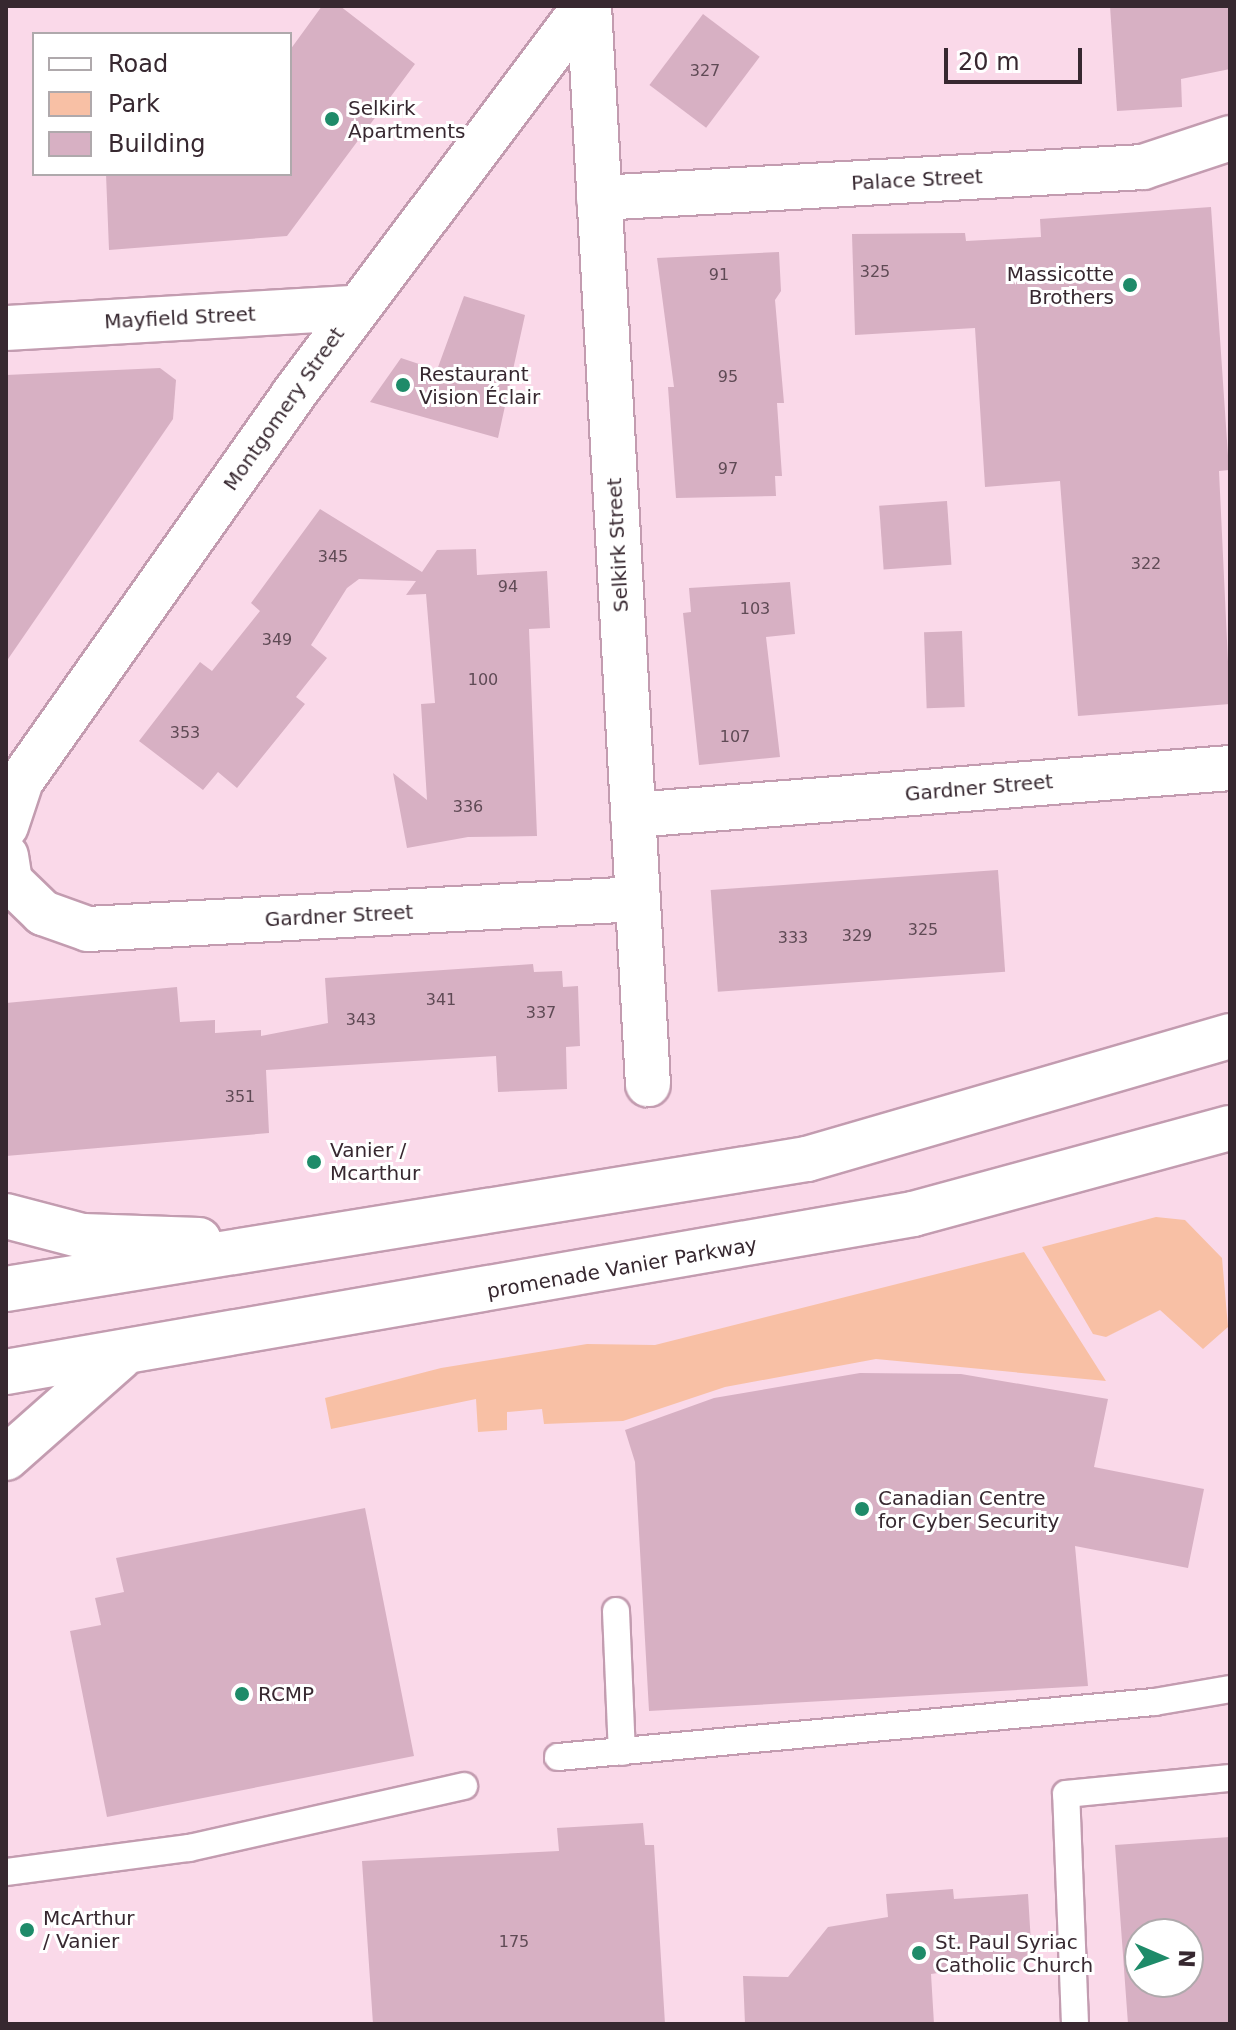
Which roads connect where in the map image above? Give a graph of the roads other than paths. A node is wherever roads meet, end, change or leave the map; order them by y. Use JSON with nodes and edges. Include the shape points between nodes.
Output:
{"nodes":[{"id":1,"x":587,"y":6,"type":"edge"},
{"id":2,"x":1230,"y":138,"type":"edge"},
{"id":3,"x":599,"y":198,"type":"junction"},
{"id":4,"x":355,"y":308,"type":"junction"},
{"id":5,"x":6,"y":328,"type":"edge"},
{"id":6,"x":1230,"y":768,"type":"edge"},
{"id":7,"x":633,"y":815,"type":"junction"},
{"id":8,"x":6,"y":826,"type":"edge"},
{"id":9,"x":6,"y":856,"type":"edge"},
{"id":10,"x":638,"y":899,"type":"junction"},
{"id":11,"x":1230,"y":1036,"type":"edge"},
{"id":12,"x":648,"y":1084,"type":"dead end"},
{"id":13,"x":1230,"y":1128,"type":"edge"},
{"id":14,"x":6,"y":1216,"type":"edge"},
{"id":15,"x":314,"y":1243,"type":"junction"},
{"id":16,"x":6,"y":1289,"type":"edge"},
{"id":17,"x":120,"y":1357,"type":"junction"},
{"id":18,"x":6,"y":1372,"type":"edge"},
{"id":19,"x":6,"y":1458,"type":"edge"},
{"id":20,"x":616,"y":1611,"type":"dead end"},
{"id":21,"x":1230,"y":1689,"type":"edge"},
{"id":22,"x":622,"y":1752,"type":"junction"},
{"id":23,"x":558,"y":1757,"type":"dead end"},
{"id":24,"x":1230,"y":1778,"type":"edge"},
{"id":25,"x":464,"y":1786,"type":"dead end"},
{"id":26,"x":6,"y":1872,"type":"edge"},
{"id":27,"x":1075,"y":2024,"type":"edge"}],
"edges":[{"from":1,"to":3,"type":"street","name":"Selkirk Street"},
{"from":1,"to":4,"type":"street","name":"Montgomery Street"},
{"from":2,"to":3,"type":"street","name":"Palace Street","via":[[1143,167]]},
{"from":3,"to":7,"type":"street","name":"Selkirk Street"},
{"from":4,"to":5,"type":"street","name":"Mayfield Street"},
{"from":4,"to":8,"type":"street","name":"Montgomery Street","via":[[21,781]]},
{"from":6,"to":7,"type":"street","name":"Gardner Street"},
{"from":7,"to":10,"type":"street","name":"Selkirk Street"},
{"from":9,"to":10,"type":"street","name":"Gardner Street","via":[[10,881],[43,913],[65,925],[116,930]]},
{"from":10,"to":12,"type":"street","name":"Selkirk Street"},
{"from":11,"to":15,"type":"street","via":[[807,1159]]},
{"from":13,"to":17,"type":"street","name":"promenade Vanier Parkway","via":[[913,1214]]},
{"from":14,"to":15,"type":"street","via":[[83,1236]]},
{"from":15,"to":16,"type":"street"},
{"from":17,"to":18,"type":"street","name":"promenade Vanier Parkway"},
{"from":17,"to":19,"type":"street"},
{"from":20,"to":22,"type":"lane"},
{"from":21,"to":22,"type":"lane","via":[[1154,1702]]},
{"from":22,"to":23,"type":"lane"},
{"from":24,"to":27,"type":"lane","via":[[1066,1794]]},
{"from":25,"to":26,"type":"lane","via":[[189,1848]]}]}
